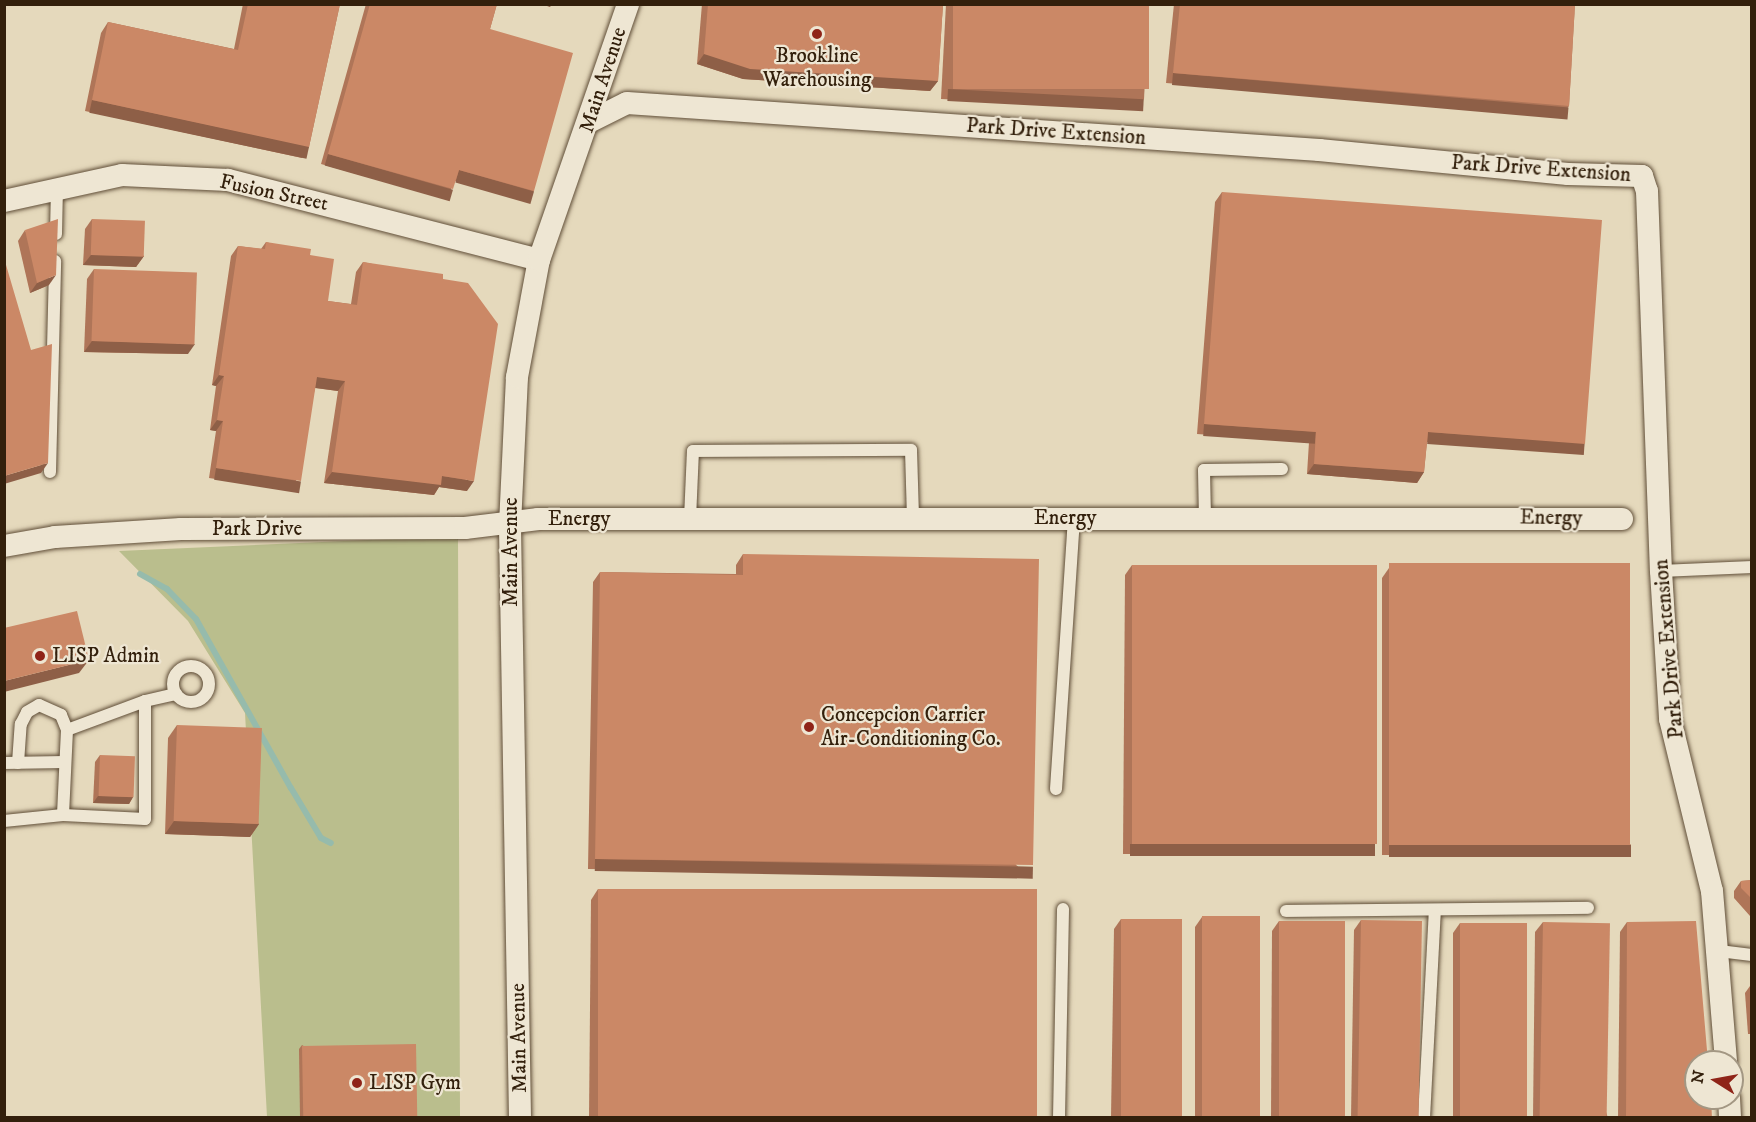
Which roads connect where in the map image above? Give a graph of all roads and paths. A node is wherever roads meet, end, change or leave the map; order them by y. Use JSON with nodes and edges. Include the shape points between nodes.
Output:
{"nodes":[{"id":1,"x":628,"y":4,"type":"edge"},
{"id":2,"x":590,"y":122,"type":"junction"},
{"id":3,"x":57,"y":187,"type":"junction"},
{"id":4,"x":4,"y":201,"type":"edge"},
{"id":5,"x":539,"y":260,"type":"junction"},
{"id":6,"x":1282,"y":469,"type":"dead end"},
{"id":7,"x":50,"y":472,"type":"edge"},
{"id":8,"x":914,"y":518,"type":"junction"},
{"id":9,"x":1074,"y":518,"type":"junction"},
{"id":10,"x":1205,"y":518,"type":"junction"},
{"id":11,"x":690,"y":519,"type":"junction"},
{"id":12,"x":1622,"y":519,"type":"dead end"},
{"id":13,"x":510,"y":525,"type":"junction"},
{"id":14,"x":4,"y":546,"type":"edge"},
{"id":15,"x":1752,"y":567,"type":"edge"},
{"id":16,"x":1660,"y":571,"type":"junction"},
{"id":17,"x":176,"y":694,"type":"dead end"},
{"id":18,"x":145,"y":701,"type":"junction"},
{"id":19,"x":67,"y":730,"type":"junction"},
{"id":20,"x":65,"y":762,"type":"junction"},
{"id":21,"x":18,"y":763,"type":"junction"},
{"id":22,"x":4,"y":764,"type":"edge"},
{"id":23,"x":1056,"y":789,"type":"dead end"},
{"id":24,"x":63,"y":815,"type":"junction"},
{"id":25,"x":4,"y":821,"type":"edge"},
{"id":26,"x":1588,"y":908,"type":"dead end"},
{"id":27,"x":1063,"y":909,"type":"dead end"},
{"id":28,"x":1435,"y":910,"type":"junction"},
{"id":29,"x":1286,"y":911,"type":"dead end"},
{"id":30,"x":1719,"y":951,"type":"junction"},
{"id":31,"x":1752,"y":955,"type":"edge"},
{"id":32,"x":1725,"y":1050,"type":"edge"},
{"id":33,"x":520,"y":1118,"type":"edge"},
{"id":34,"x":1059,"y":1118,"type":"edge"},
{"id":35,"x":1424,"y":1118,"type":"edge"}],
"edges":[{"from":1,"to":2,"type":"street","name":"Main Avenue"},
{"from":2,"to":5,"type":"street","name":"Main Avenue"},
{"from":2,"to":16,"type":"street","name":"Park Drive Extension","via":[[627,103],[1307,149],[1568,174],[1642,176],[1647,191]]},
{"from":3,"to":4,"type":"street","name":"Fusion Street"},
{"from":3,"to":5,"type":"street","name":"Fusion Street","via":[[122,175],[228,180]]},
{"from":3,"to":7,"type":"lane"},
{"from":5,"to":13,"type":"street","name":"Main Avenue","via":[[517,377]]},
{"from":6,"to":10,"type":"lane","via":[[1204,470]]},
{"from":8,"to":9,"type":"street","name":"Energy"},
{"from":8,"to":11,"type":"street","name":"Energy"},
{"from":8,"to":11,"type":"lane","via":[[911,450],[693,451]]},
{"from":9,"to":10,"type":"street","name":"Energy"},
{"from":9,"to":23,"type":"lane"},
{"from":10,"to":12,"type":"street","name":"Energy"},
{"from":11,"to":13,"type":"street","name":"Energy","via":[[538,519]]},
{"from":13,"to":14,"type":"street","name":"Park Drive","via":[[181,529],[55,537]]},
{"from":13,"to":33,"type":"street","name":"Main Avenue"},
{"from":15,"to":16,"type":"lane"},
{"from":16,"to":30,"type":"street","name":"Park Drive Extension","via":[[1670,718],[1712,891]]},
{"from":17,"to":18,"type":"lane"},
{"from":18,"to":19,"type":"lane"},
{"from":18,"to":24,"type":"lane","via":[[146,819]]},
{"from":19,"to":20,"type":"lane"},
{"from":19,"to":21,"type":"lane","via":[[61,715],[50,707],[39,705],[27,712],[21,724]]},
{"from":20,"to":21,"type":"lane"},
{"from":20,"to":24,"type":"lane"},
{"from":21,"to":22,"type":"lane"},
{"from":24,"to":25,"type":"lane"},
{"from":26,"to":28,"type":"lane"},
{"from":27,"to":34,"type":"lane"},
{"from":28,"to":29,"type":"lane"},
{"from":28,"to":35,"type":"lane"},
{"from":30,"to":31,"type":"lane"},
{"from":30,"to":32,"type":"street","name":"Park Drive Extension"}]}
